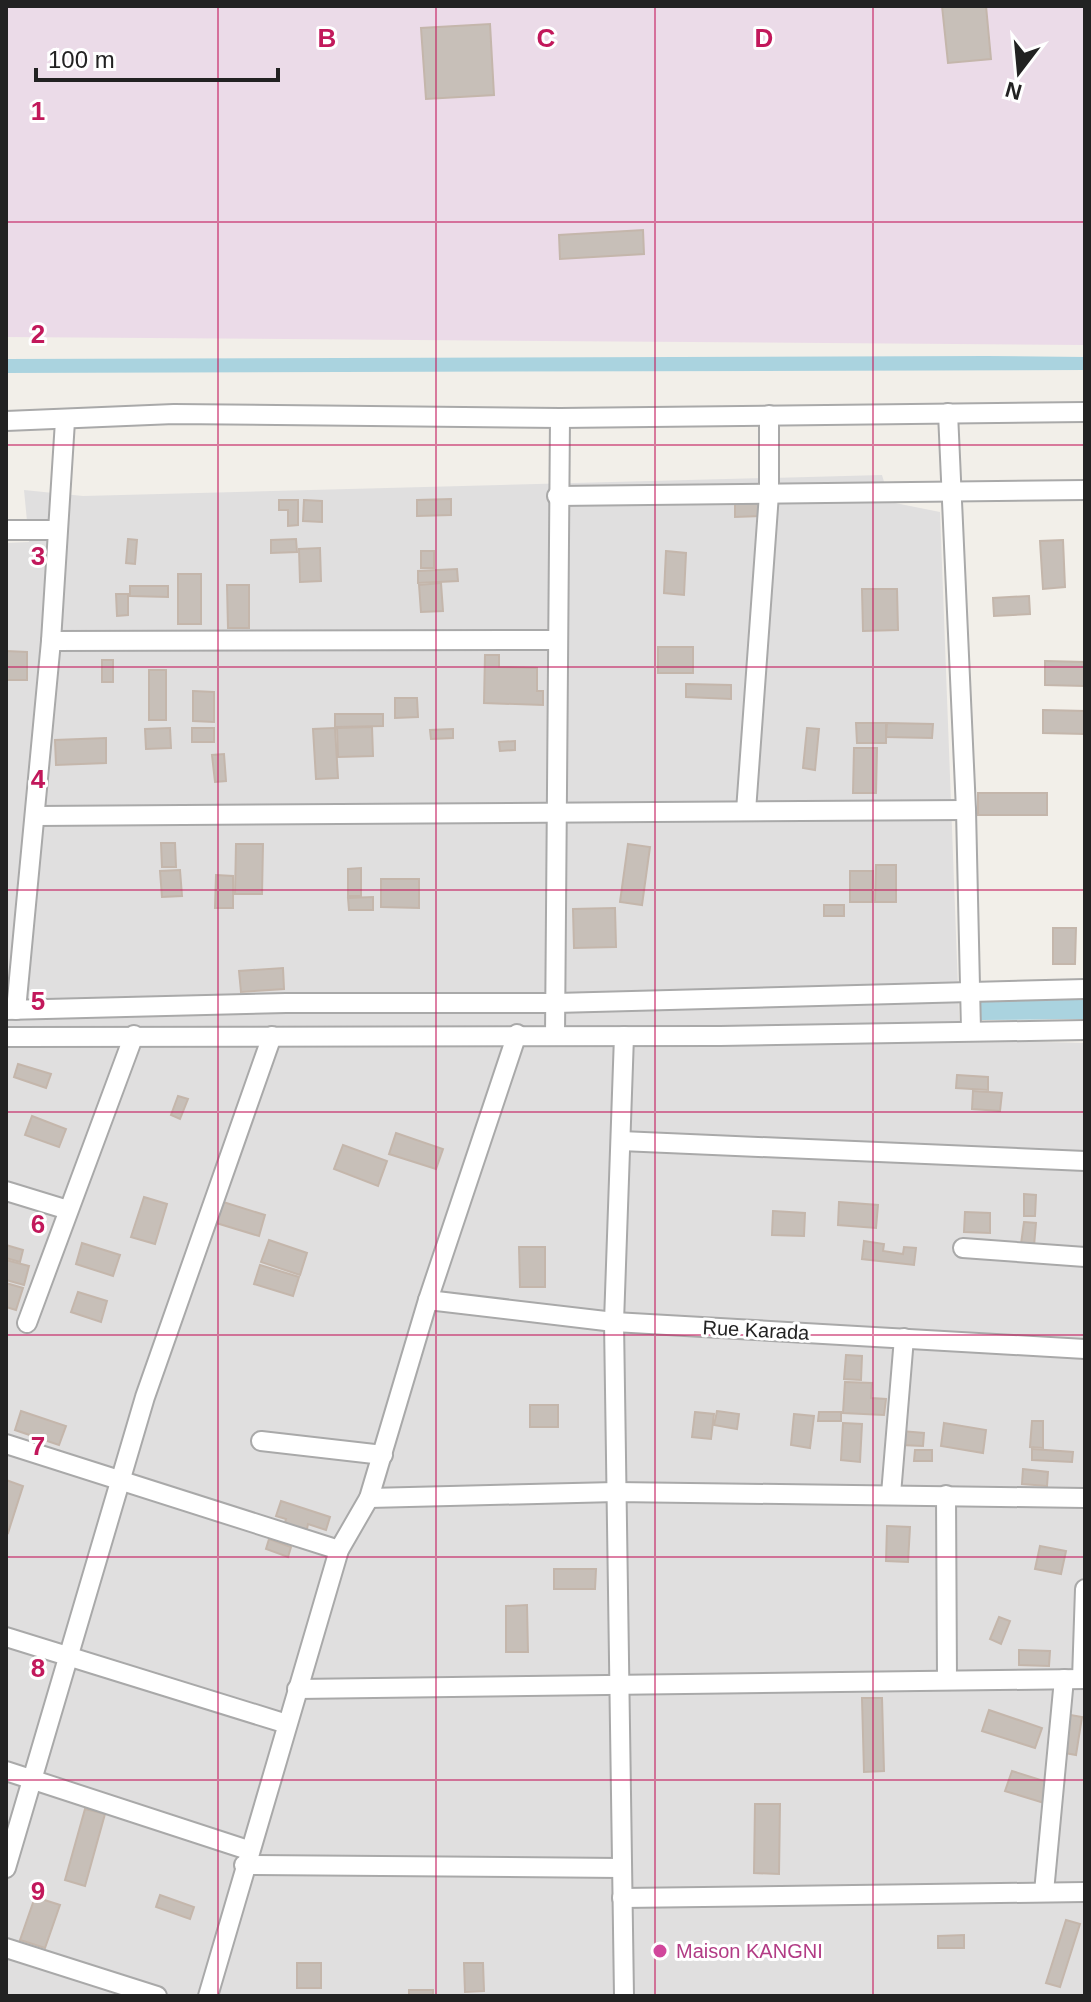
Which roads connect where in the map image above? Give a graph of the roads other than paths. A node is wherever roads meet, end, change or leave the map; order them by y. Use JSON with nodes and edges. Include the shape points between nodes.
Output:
{"nodes":[{"id":1,"x":1085,"y":412,"type":"edge"},
{"id":2,"x":948,"y":413,"type":"junction"},
{"id":3,"x":769,"y":415,"type":"junction"},
{"id":4,"x":560,"y":418,"type":"junction"},
{"id":5,"x":6,"y":421,"type":"edge"},
{"id":6,"x":65,"y":421,"type":"junction"},
{"id":7,"x":1085,"y":490,"type":"edge"},
{"id":8,"x":952,"y":491,"type":"junction"},
{"id":9,"x":769,"y":494,"type":"junction"},
{"id":10,"x":557,"y":496,"type":"junction"},
{"id":11,"x":6,"y":530,"type":"edge"},
{"id":12,"x":57,"y":530,"type":"junction"},
{"id":13,"x":556,"y":640,"type":"junction"},
{"id":14,"x":51,"y":641,"type":"junction"},
{"id":15,"x":966,"y":810,"type":"junction"},
{"id":16,"x":746,"y":811,"type":"junction"},
{"id":17,"x":555,"y":812,"type":"junction"},
{"id":18,"x":36,"y":816,"type":"junction"},
{"id":19,"x":1085,"y":989,"type":"edge"},
{"id":20,"x":556,"y":1003,"type":"junction"},
{"id":21,"x":11,"y":1010,"type":"edge"},
{"id":22,"x":970,"y":1011,"type":"junction"},
{"id":23,"x":1085,"y":1030,"type":"edge"},
{"id":24,"x":517,"y":1034,"type":"junction"},
{"id":25,"x":134,"y":1035,"type":"junction"},
{"id":26,"x":555,"y":1035,"type":"junction"},
{"id":27,"x":272,"y":1036,"type":"junction"},
{"id":28,"x":624,"y":1036,"type":"junction"},
{"id":29,"x":6,"y":1037,"type":"edge"},
{"id":30,"x":621,"y":1141,"type":"junction"},
{"id":31,"x":1085,"y":1161,"type":"edge"},
{"id":32,"x":6,"y":1191,"type":"edge"},
{"id":33,"x":68,"y":1210,"type":"junction"},
{"id":34,"x":963,"y":1248,"type":"dead end"},
{"id":35,"x":1085,"y":1257,"type":"edge"},
{"id":36,"x":428,"y":1300,"type":"junction"},
{"id":37,"x":614,"y":1322,"type":"junction"},
{"id":38,"x":27,"y":1323,"type":"dead end"},
{"id":39,"x":904,"y":1338,"type":"junction"},
{"id":40,"x":1085,"y":1349,"type":"edge"},
{"id":41,"x":261,"y":1441,"type":"dead end"},
{"id":42,"x":6,"y":1444,"type":"edge"},
{"id":43,"x":383,"y":1455,"type":"junction"},
{"id":44,"x":121,"y":1483,"type":"junction"},
{"id":45,"x":616,"y":1492,"type":"junction"},
{"id":46,"x":891,"y":1494,"type":"junction"},
{"id":47,"x":946,"y":1495,"type":"junction"},
{"id":48,"x":369,"y":1498,"type":"junction"},
{"id":49,"x":1085,"y":1498,"type":"edge"},
{"id":50,"x":339,"y":1550,"type":"junction"},
{"id":51,"x":1085,"y":1589,"type":"edge"},
{"id":52,"x":6,"y":1637,"type":"edge"},
{"id":53,"x":71,"y":1658,"type":"junction"},
{"id":54,"x":947,"y":1679,"type":"junction"},
{"id":55,"x":1077,"y":1679,"type":"edge"},
{"id":56,"x":619,"y":1686,"type":"junction"},
{"id":57,"x":297,"y":1689,"type":"junction"},
{"id":58,"x":287,"y":1724,"type":"junction"},
{"id":59,"x":6,"y":1771,"type":"edge"},
{"id":60,"x":34,"y":1779,"type":"junction"},
{"id":61,"x":246,"y":1857,"type":"junction"},
{"id":62,"x":6,"y":1868,"type":"edge"},
{"id":63,"x":621,"y":1868,"type":"junction"},
{"id":64,"x":1044,"y":1892,"type":"junction"},
{"id":65,"x":1085,"y":1892,"type":"edge"},
{"id":66,"x":622,"y":1898,"type":"junction"},
{"id":67,"x":6,"y":1948,"type":"edge"},
{"id":68,"x":157,"y":1996,"type":"edge"},
{"id":69,"x":208,"y":1996,"type":"edge"},
{"id":70,"x":624,"y":1996,"type":"edge"}],
"edges":[{"from":1,"to":2,"type":"street"},
{"from":2,"to":3,"type":"street"},
{"from":2,"to":8,"type":"street"},
{"from":3,"to":4,"type":"street"},
{"from":3,"to":9,"type":"street"},
{"from":4,"to":6,"type":"street","via":[[186,414]]},
{"from":4,"to":10,"type":"street"},
{"from":5,"to":6,"type":"street"},
{"from":6,"to":12,"type":"street"},
{"from":7,"to":8,"type":"street"},
{"from":8,"to":9,"type":"street"},
{"from":8,"to":15,"type":"street"},
{"from":9,"to":10,"type":"street"},
{"from":9,"to":16,"type":"street"},
{"from":10,"to":13,"type":"street"},
{"from":11,"to":12,"type":"street"},
{"from":12,"to":14,"type":"street"},
{"from":13,"to":14,"type":"street"},
{"from":13,"to":17,"type":"street"},
{"from":14,"to":18,"type":"street"},
{"from":15,"to":16,"type":"street"},
{"from":15,"to":22,"type":"street"},
{"from":16,"to":17,"type":"street"},
{"from":17,"to":18,"type":"street"},
{"from":17,"to":20,"type":"street"},
{"from":18,"to":21,"type":"street"},
{"from":19,"to":22,"type":"street"},
{"from":20,"to":21,"type":"street"},
{"from":20,"to":22,"type":"street"},
{"from":20,"to":26,"type":"street"},
{"from":22,"to":23,"type":"street"},
{"from":22,"to":28,"type":"street"},
{"from":24,"to":26,"type":"street"},
{"from":24,"to":27,"type":"street"},
{"from":24,"to":36,"type":"street"},
{"from":25,"to":27,"type":"street"},
{"from":25,"to":29,"type":"street"},
{"from":25,"to":33,"type":"street"},
{"from":26,"to":28,"type":"street"},
{"from":27,"to":44,"type":"street","via":[[145,1397]]},
{"from":28,"to":30,"type":"street"},
{"from":30,"to":31,"type":"street"},
{"from":30,"to":37,"type":"street"},
{"from":32,"to":33,"type":"street"},
{"from":33,"to":38,"type":"street"},
{"from":34,"to":35,"type":"street"},
{"from":36,"to":37,"type":"street","name":"Rue Karada"},
{"from":36,"to":43,"type":"street"},
{"from":37,"to":39,"type":"street","name":"Rue Karada"},
{"from":37,"to":45,"type":"street"},
{"from":39,"to":40,"type":"street","name":"Rue Karada"},
{"from":39,"to":46,"type":"street"},
{"from":41,"to":43,"type":"street"},
{"from":42,"to":44,"type":"street"},
{"from":43,"to":48,"type":"street"},
{"from":44,"to":50,"type":"street"},
{"from":44,"to":53,"type":"street"},
{"from":45,"to":46,"type":"street"},
{"from":45,"to":48,"type":"street"},
{"from":45,"to":56,"type":"street"},
{"from":46,"to":47,"type":"street"},
{"from":47,"to":49,"type":"street"},
{"from":47,"to":54,"type":"street"},
{"from":48,"to":50,"type":"street"},
{"from":50,"to":57,"type":"street"},
{"from":51,"to":55,"type":"street"},
{"from":52,"to":53,"type":"street"},
{"from":53,"to":58,"type":"street"},
{"from":53,"to":60,"type":"street"},
{"from":54,"to":55,"type":"street"},
{"from":54,"to":56,"type":"street"},
{"from":55,"to":64,"type":"street"},
{"from":56,"to":57,"type":"street"},
{"from":56,"to":63,"type":"street"},
{"from":57,"to":58,"type":"street"},
{"from":58,"to":61,"type":"street"},
{"from":59,"to":60,"type":"street"},
{"from":60,"to":61,"type":"street"},
{"from":60,"to":62,"type":"street"},
{"from":61,"to":63,"type":"street"},
{"from":61,"to":69,"type":"street"},
{"from":63,"to":66,"type":"street"},
{"from":64,"to":65,"type":"street"},
{"from":64,"to":66,"type":"street"},
{"from":66,"to":70,"type":"street"},
{"from":67,"to":68,"type":"street"}]}
